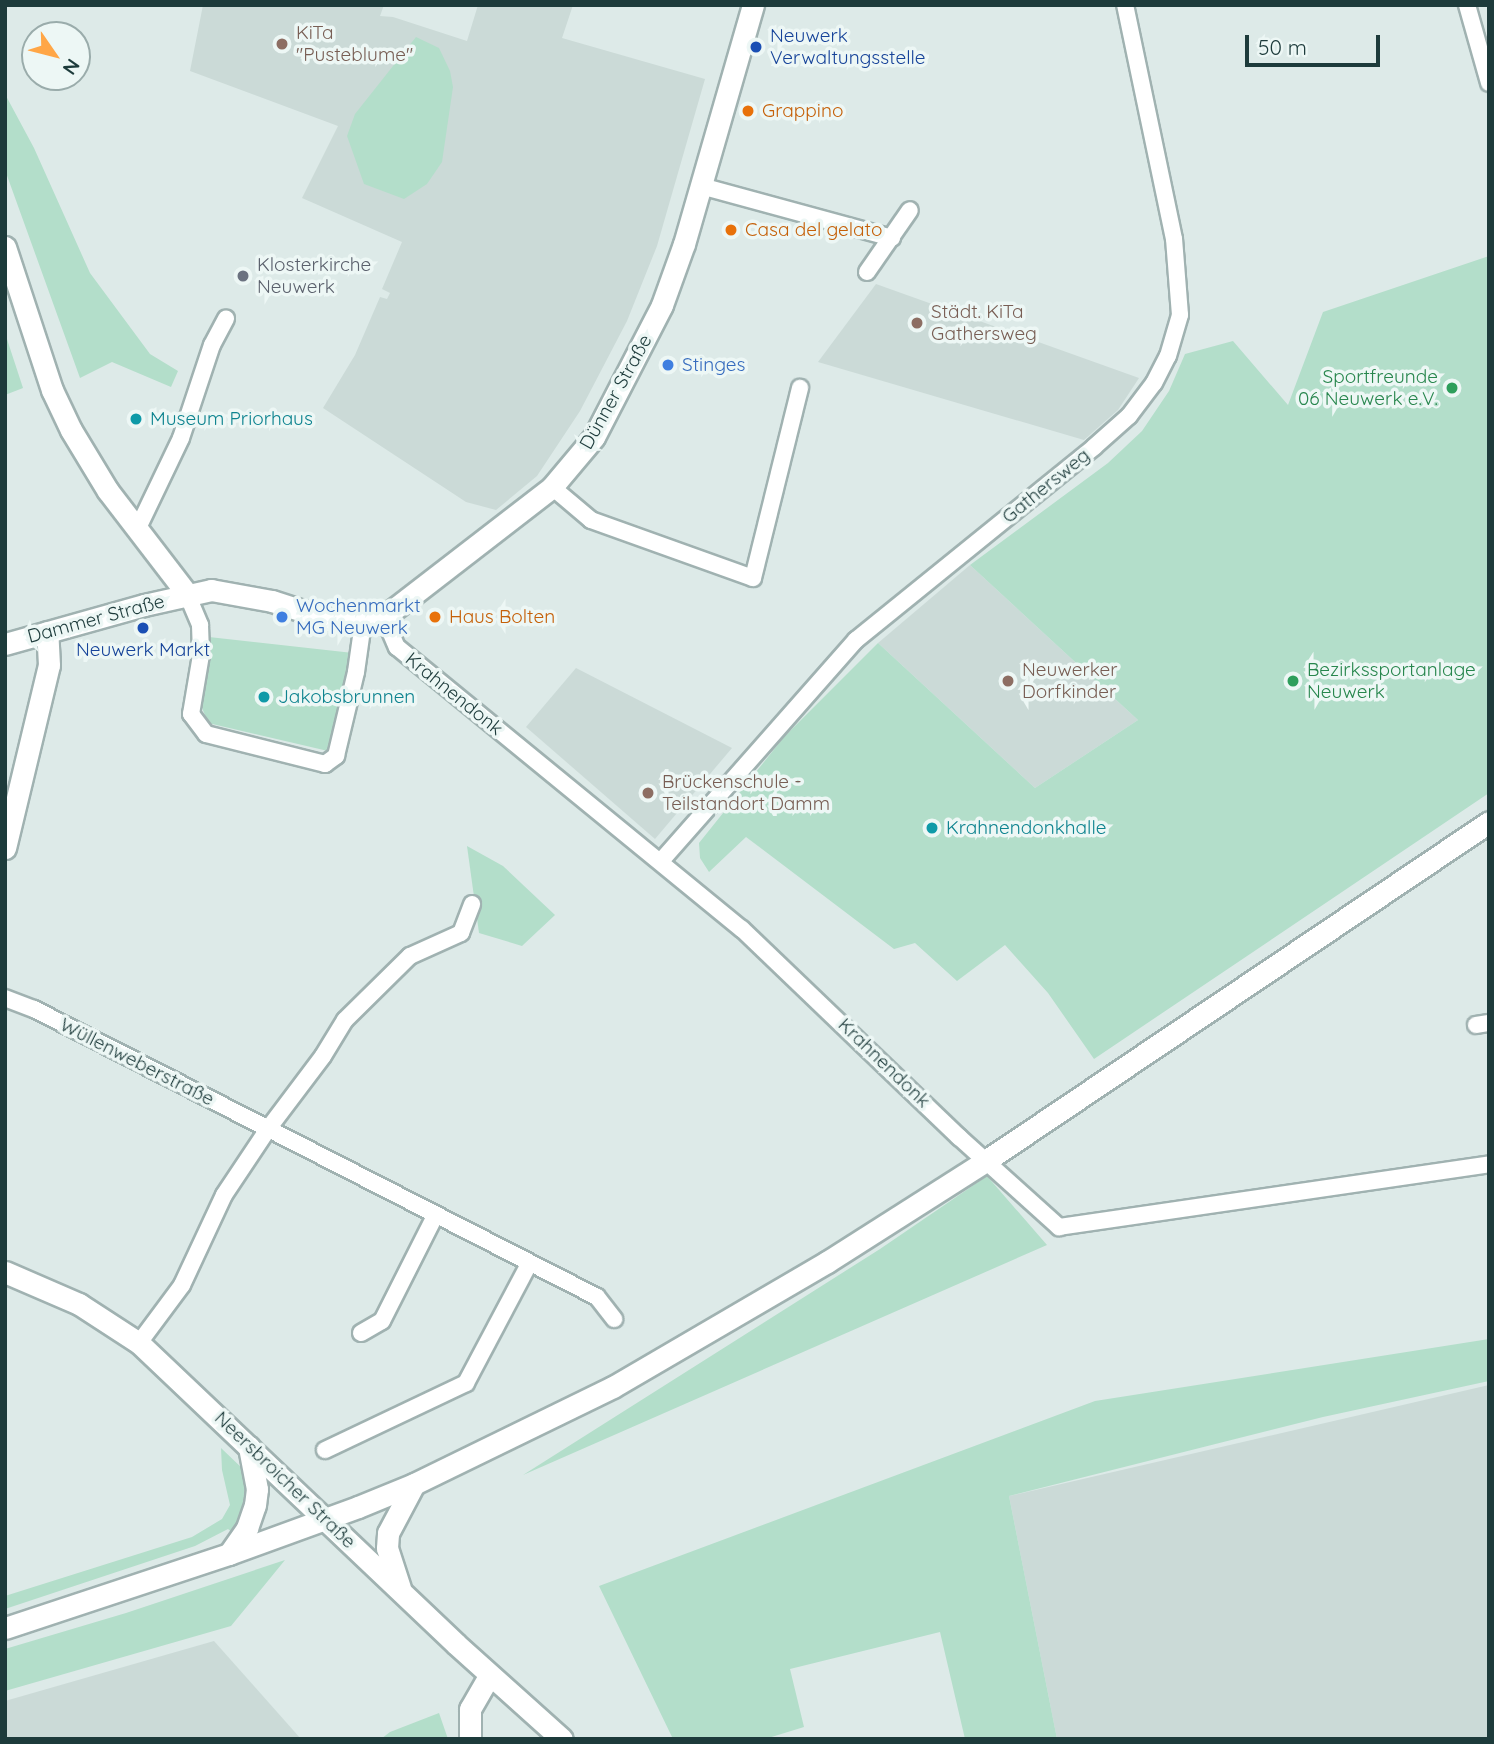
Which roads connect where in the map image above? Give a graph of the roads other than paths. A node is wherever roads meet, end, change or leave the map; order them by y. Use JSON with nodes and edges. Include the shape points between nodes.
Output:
{"nodes":[{"id":1,"x":752,"y":5,"type":"edge"},
{"id":2,"x":1125,"y":5,"type":"edge"},
{"id":3,"x":1467,"y":5,"type":"edge"},
{"id":4,"x":1489,"y":83,"type":"edge"},
{"id":5,"x":701,"y":186,"type":"junction"},
{"id":6,"x":910,"y":210,"type":"dead end"},
{"id":7,"x":892,"y":238,"type":"junction"},
{"id":8,"x":5,"y":247,"type":"edge"},
{"id":9,"x":867,"y":272,"type":"dead end"},
{"id":10,"x":226,"y":319,"type":"dead end"},
{"id":11,"x":800,"y":388,"type":"dead end"},
{"id":12,"x":552,"y":487,"type":"junction"},
{"id":13,"x":137,"y":530,"type":"junction"},
{"id":14,"x":187,"y":594,"type":"junction"},
{"id":15,"x":374,"y":620,"type":"junction"},
{"id":16,"x":47,"y":632,"type":"junction"},
{"id":17,"x":5,"y":644,"type":"edge"},
{"id":18,"x":1489,"y":822,"type":"edge"},
{"id":19,"x":5,"y":848,"type":"edge"},
{"id":20,"x":661,"y":861,"type":"junction"},
{"id":21,"x":472,"y":904,"type":"dead end"},
{"id":22,"x":5,"y":998,"type":"edge"},
{"id":23,"x":268,"y":1129,"type":"junction"},
{"id":24,"x":987,"y":1160,"type":"junction"},
{"id":25,"x":1489,"y":1164,"type":"edge"},
{"id":26,"x":435,"y":1216,"type":"junction"},
{"id":27,"x":529,"y":1264,"type":"junction"},
{"id":28,"x":5,"y":1272,"type":"edge"},
{"id":29,"x":614,"y":1319,"type":"dead end"},
{"id":30,"x":362,"y":1334,"type":"dead end"},
{"id":31,"x":139,"y":1343,"type":"junction"},
{"id":32,"x":249,"y":1447,"type":"junction"},
{"id":33,"x":325,"y":1450,"type":"dead end"},
{"id":34,"x":414,"y":1484,"type":"junction"},
{"id":35,"x":324,"y":1518,"type":"junction"},
{"id":36,"x":229,"y":1554,"type":"junction"},
{"id":37,"x":401,"y":1591,"type":"junction"},
{"id":38,"x":5,"y":1628,"type":"edge"},
{"id":39,"x":490,"y":1675,"type":"junction"},
{"id":40,"x":470,"y":1739,"type":"edge"},
{"id":41,"x":562,"y":1739,"type":"edge"}],
"edges":[{"from":1,"to":5,"type":"street","name":"Dünner Straße"},
{"from":2,"to":20,"type":"street","name":"Gathersweg","via":[[1174,239],[1181,315],[1154,383],[1129,416],[1094,447],[856,640]]},
{"from":3,"to":4,"type":"street"},
{"from":5,"to":7,"type":"street"},
{"from":5,"to":12,"type":"street","name":"Dünner Straße","via":[[662,305],[594,437]]},
{"from":6,"to":7,"type":"street"},
{"from":7,"to":9,"type":"street"},
{"from":8,"to":13,"type":"street","via":[[52,390],[91,464]]},
{"from":10,"to":13,"type":"street","via":[[212,345],[181,438]]},
{"from":11,"to":12,"type":"street","via":[[753,578],[592,520]]},
{"from":12,"to":15,"type":"street","name":"Dünner Straße"},
{"from":13,"to":14,"type":"street"},
{"from":14,"to":15,"type":"street","name":"Dammer Straße","via":[[231,592],[324,618]]},
{"from":14,"to":15,"type":"street","name":"Dammer Straße","via":[[200,625],[201,655],[191,714],[206,734],[325,764],[335,756]]},
{"from":14,"to":16,"type":"street","name":"Dammer Straße"},
{"from":15,"to":20,"type":"street","name":"Krahnendonk","via":[[397,647]]},
{"from":16,"to":17,"type":"street","name":"Dammer Straße"},
{"from":16,"to":19,"type":"street","via":[[48,665]]},
{"from":18,"to":24,"type":"street"},
{"from":20,"to":24,"type":"street","name":"Krahnendonk","via":[[743,929]]},
{"from":21,"to":23,"type":"street","via":[[461,933],[410,956],[345,1020]]},
{"from":22,"to":23,"type":"street","name":"Wüllenweberstraße"},
{"from":23,"to":26,"type":"street","name":"Wüllenweberstraße"},
{"from":23,"to":31,"type":"street","via":[[224,1195],[182,1285]]},
{"from":24,"to":25,"type":"street","name":"Krahnendonk","via":[[1059,1227]]},
{"from":24,"to":34,"type":"street","via":[[827,1262],[613,1387]]},
{"from":26,"to":27,"type":"street","name":"Wüllenweberstraße"},
{"from":26,"to":30,"type":"street","via":[[382,1321]]},
{"from":27,"to":29,"type":"street","name":"Wüllenweberstraße","via":[[597,1297]]},
{"from":27,"to":33,"type":"street","via":[[466,1383]]},
{"from":28,"to":31,"type":"street","name":"Neersbroicher Straße","via":[[79,1304]]},
{"from":31,"to":32,"type":"street","name":"Neersbroicher Straße"},
{"from":32,"to":35,"type":"street","name":"Neersbroicher Straße"},
{"from":32,"to":36,"type":"street","via":[[257,1489],[255,1505],[247,1528]]},
{"from":34,"to":35,"type":"street"},
{"from":34,"to":37,"type":"street","via":[[388,1534],[387,1548]]},
{"from":35,"to":36,"type":"street"},
{"from":35,"to":37,"type":"street","name":"Neersbroicher Straße"},
{"from":36,"to":38,"type":"street"},
{"from":37,"to":39,"type":"street","name":"Neersbroicher Straße"},
{"from":39,"to":40,"type":"street","via":[[470,1709]]},
{"from":39,"to":41,"type":"street","name":"Neersbroicher Straße"}]}
